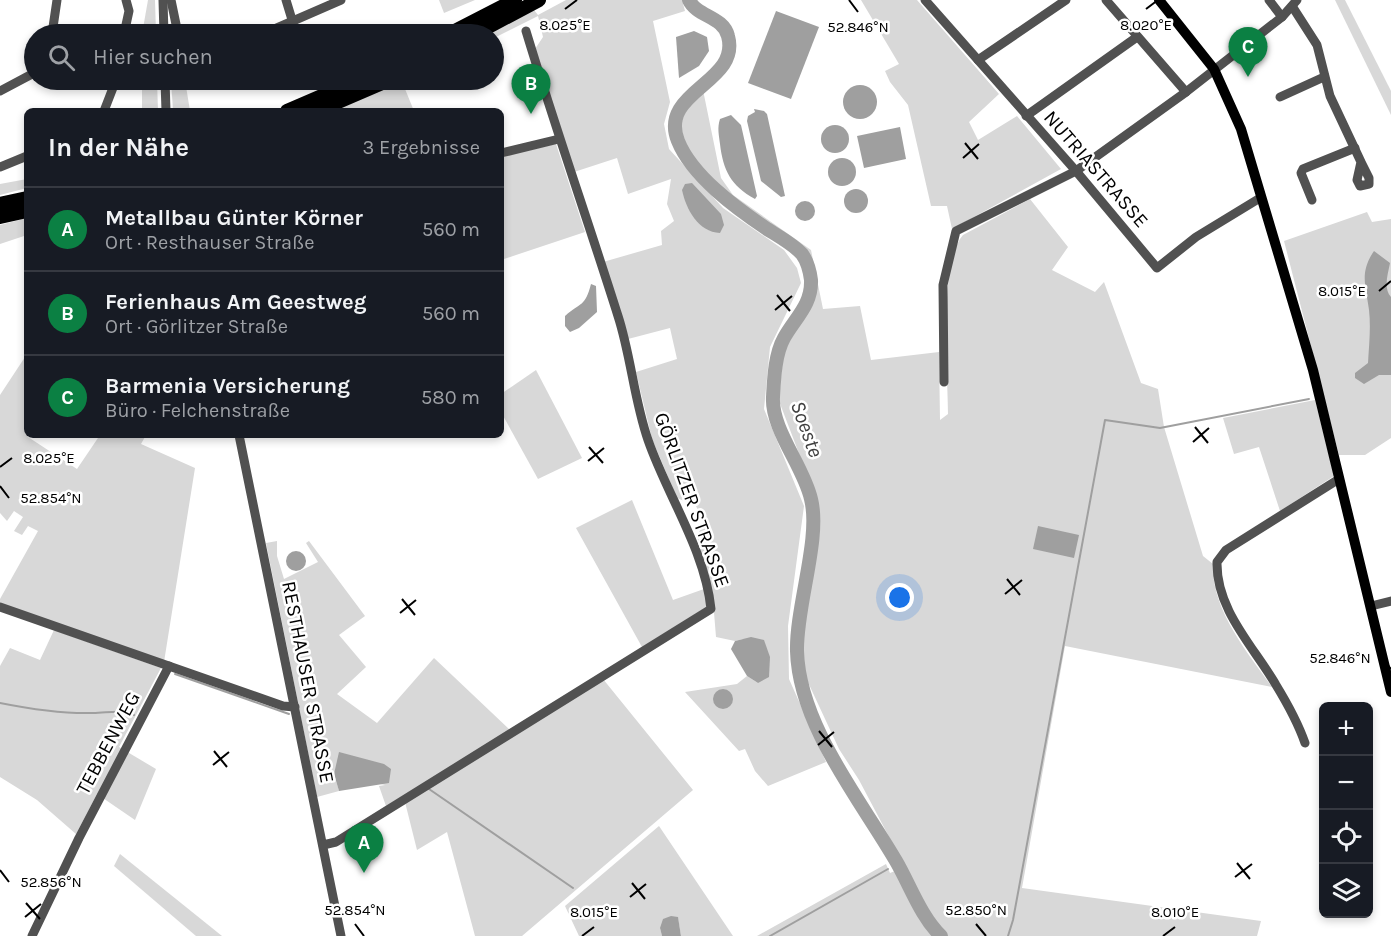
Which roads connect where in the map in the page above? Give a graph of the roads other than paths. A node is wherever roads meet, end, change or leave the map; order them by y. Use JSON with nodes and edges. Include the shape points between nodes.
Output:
{"nodes":[{"id":1,"x":57,"y":0,"type":"edge"},
{"id":2,"x":126,"y":0,"type":"edge"},
{"id":3,"x":163,"y":0,"type":"edge"},
{"id":4,"x":171,"y":0,"type":"edge"},
{"id":5,"x":286,"y":0,"type":"edge"},
{"id":6,"x":341,"y":0,"type":"edge"},
{"id":7,"x":515,"y":0,"type":"edge"},
{"id":8,"x":539,"y":0,"type":"edge"},
{"id":9,"x":1066,"y":0,"type":"edge"},
{"id":10,"x":1106,"y":0,"type":"edge"},
{"id":11,"x":1159,"y":0,"type":"edge"},
{"id":12,"x":1269,"y":0,"type":"edge"},
{"id":13,"x":931,"y":2,"type":"edge"},
{"id":14,"x":1294,"y":3,"type":"edge"},
{"id":15,"x":1282,"y":17,"type":"junction"},
{"id":16,"x":293,"y":23,"type":"joint"},
{"id":17,"x":53,"y":24,"type":"edge"},
{"id":18,"x":126,"y":24,"type":"edge"},
{"id":19,"x":164,"y":24,"type":"edge"},
{"id":20,"x":176,"y":24,"type":"edge"},
{"id":21,"x":468,"y":24,"type":"edge"},
{"id":22,"x":494,"y":24,"type":"edge"},
{"id":23,"x":526,"y":31,"type":"dead end"},
{"id":24,"x":1137,"y":37,"type":"junction"},
{"id":25,"x":978,"y":60,"type":"junction"},
{"id":26,"x":1214,"y":69,"type":"junction"},
{"id":27,"x":1324,"y":77,"type":"junction"},
{"id":28,"x":24,"y":78,"type":"edge"},
{"id":29,"x":112,"y":90,"type":"edge"},
{"id":30,"x":165,"y":90,"type":"edge"},
{"id":31,"x":336,"y":90,"type":"edge"},
{"id":32,"x":366,"y":90,"type":"edge"},
{"id":33,"x":0,"y":91,"type":"edge"},
{"id":34,"x":1186,"y":92,"type":"junction"},
{"id":35,"x":1280,"y":97,"type":"dead end"},
{"id":36,"x":105,"y":108,"type":"edge"},
{"id":37,"x":166,"y":108,"type":"edge"},
{"id":38,"x":294,"y":108,"type":"edge"},
{"id":39,"x":324,"y":108,"type":"edge"},
{"id":40,"x":1026,"y":116,"type":"junction"},
{"id":41,"x":559,"y":139,"type":"junction"},
{"id":42,"x":1355,"y":148,"type":"junction"},
{"id":43,"x":504,"y":152,"type":"edge"},
{"id":44,"x":24,"y":157,"type":"edge"},
{"id":45,"x":1361,"y":162,"type":"dead end"},
{"id":46,"x":0,"y":167,"type":"edge"},
{"id":47,"x":1076,"y":171,"type":"junction"},
{"id":48,"x":1260,"y":198,"type":"junction"},
{"id":49,"x":24,"y":199,"type":"edge"},
{"id":50,"x":1312,"y":200,"type":"dead end"},
{"id":51,"x":0,"y":204,"type":"edge"},
{"id":52,"x":24,"y":212,"type":"edge"},
{"id":53,"x":0,"y":217,"type":"edge"},
{"id":54,"x":944,"y":382,"type":"dead end"},
{"id":55,"x":241,"y":438,"type":"edge"},
{"id":56,"x":1340,"y":479,"type":"junction"},
{"id":57,"x":1391,"y":601,"type":"edge"},
{"id":58,"x":1371,"y":606,"type":"junction"},
{"id":59,"x":0,"y":607,"type":"edge"},
{"id":60,"x":169,"y":666,"type":"junction"},
{"id":61,"x":1391,"y":692,"type":"edge"},
{"id":62,"x":295,"y":707,"type":"junction"},
{"id":63,"x":1305,"y":743,"type":"dead end"},
{"id":64,"x":323,"y":845,"type":"junction"},
{"id":65,"x":32,"y":936,"type":"edge"},
{"id":66,"x":341,"y":936,"type":"edge"}],
"edges":[{"from":1,"to":17,"type":"street"},
{"from":2,"to":18,"type":"street"},
{"from":3,"to":19,"type":"street"},
{"from":4,"to":20,"type":"street"},
{"from":5,"to":16,"type":"street"},
{"from":6,"to":16,"type":"street"},
{"from":7,"to":21,"type":"highway"},
{"from":8,"to":22,"type":"highway"},
{"from":9,"to":25,"type":"street"},
{"from":10,"to":24,"type":"street"},
{"from":11,"to":26,"type":"main road"},
{"from":12,"to":15,"type":"street"},
{"from":13,"to":25,"type":"street","name":"NUTRIASTRASSE"},
{"from":14,"to":15,"type":"street"},
{"from":14,"to":27,"type":"street","via":[[1314,37]]},
{"from":15,"to":26,"type":"street"},
{"from":23,"to":41,"type":"street","name":"GÖRLITZER STRASSE"},
{"from":24,"to":34,"type":"street"},
{"from":24,"to":40,"type":"street"},
{"from":25,"to":40,"type":"street","name":"NUTRIASTRASSE"},
{"from":26,"to":34,"type":"street"},
{"from":26,"to":48,"type":"main road","via":[[1241,129]]},
{"from":27,"to":35,"type":"street"},
{"from":27,"to":42,"type":"street"},
{"from":28,"to":33,"type":"street"},
{"from":29,"to":36,"type":"street"},
{"from":30,"to":37,"type":"street"},
{"from":31,"to":38,"type":"highway"},
{"from":32,"to":39,"type":"highway"},
{"from":34,"to":47,"type":"street"},
{"from":40,"to":47,"type":"street","name":"NUTRIASTRASSE"},
{"from":41,"to":43,"type":"street"},
{"from":41,"to":64,"type":"street","name":"GÖRLITZER STRASSE","via":[[619,319],[647,437],[698,557],[711,609],[336,842]]},
{"from":42,"to":45,"type":"street"},
{"from":42,"to":50,"type":"street","via":[[1303,169],[1301,173]]},
{"from":44,"to":46,"type":"street"},
{"from":47,"to":48,"type":"street","name":"NUTRIASTRASSE","via":[[1157,268],[1196,237]]},
{"from":47,"to":54,"type":"street","via":[[956,231],[943,285]]},
{"from":48,"to":56,"type":"main road","via":[[1313,370]]},
{"from":49,"to":51,"type":"highway"},
{"from":52,"to":53,"type":"highway"},
{"from":55,"to":62,"type":"street","name":"RESTHAUSER STRASSE"},
{"from":56,"to":58,"type":"main road"},
{"from":56,"to":63,"type":"street","via":[[1226,550],[1217,562],[1221,589],[1244,640],[1276,683]]},
{"from":57,"to":58,"type":"street"},
{"from":58,"to":61,"type":"main road"},
{"from":59,"to":60,"type":"street"},
{"from":60,"to":62,"type":"street"},
{"from":60,"to":65,"type":"street","name":"TEBBENWEG"},
{"from":62,"to":64,"type":"street","name":"RESTHAUSER STRASSE"},
{"from":64,"to":66,"type":"street","name":"RESTHAUSER STRASSE"}]}
